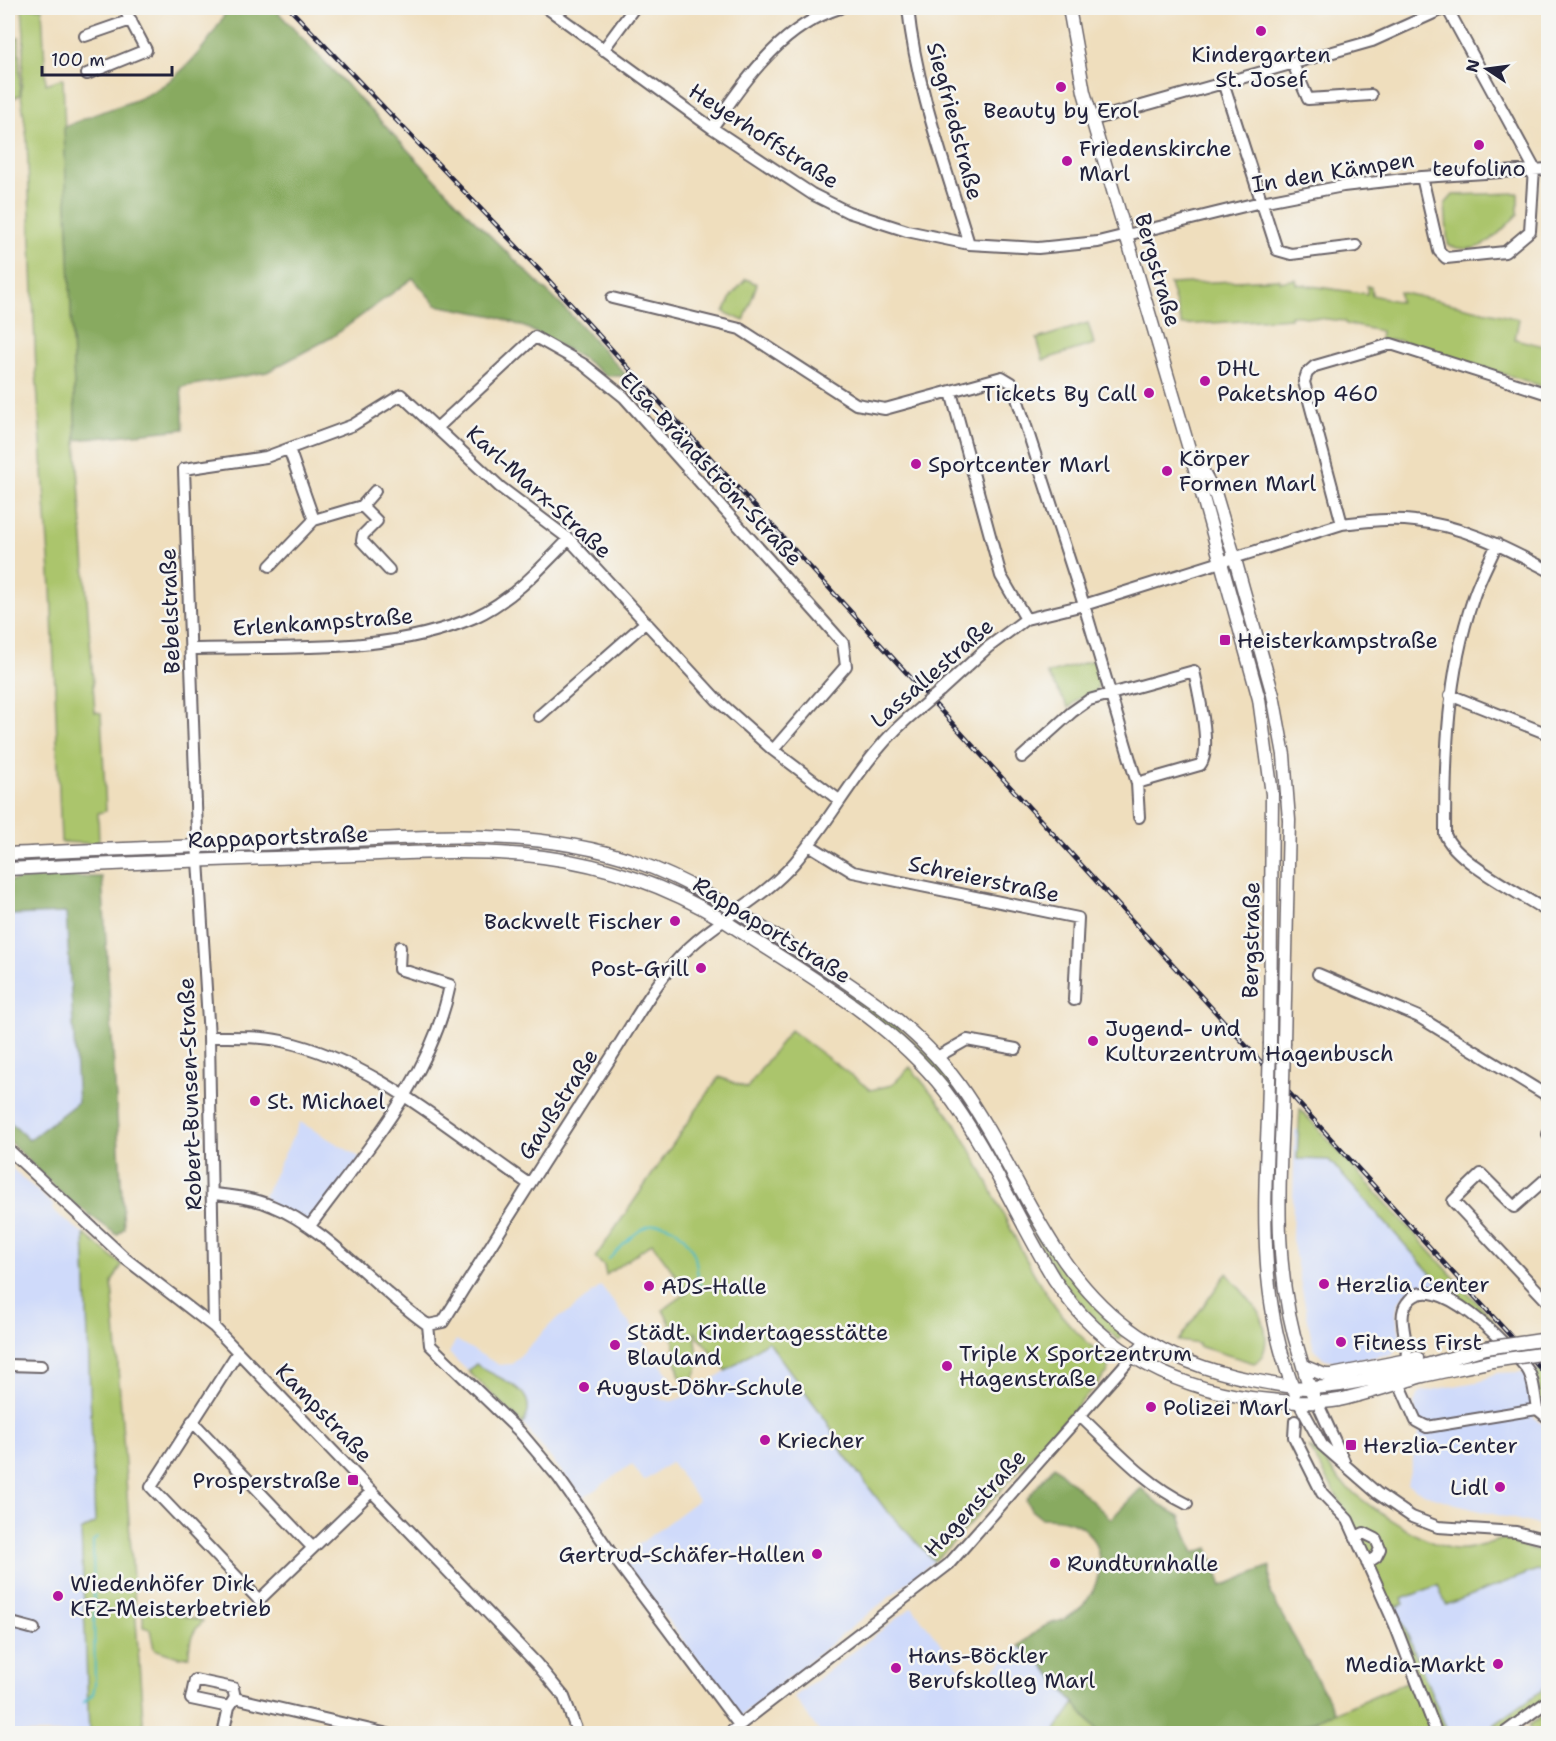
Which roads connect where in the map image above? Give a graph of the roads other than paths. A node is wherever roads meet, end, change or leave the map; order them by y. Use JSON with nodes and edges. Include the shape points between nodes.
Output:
{"nodes":[{"id":1,"x":124,"y":8,"type":"edge"},
{"id":2,"x":547,"y":8,"type":"edge"},
{"id":3,"x":634,"y":8,"type":"edge"},
{"id":4,"x":840,"y":8,"type":"edge"},
{"id":5,"x":908,"y":8,"type":"edge"},
{"id":6,"x":1069,"y":8,"type":"edge"},
{"id":7,"x":1446,"y":8,"type":"edge"},
{"id":8,"x":131,"y":20,"type":"junction"},
{"id":9,"x":85,"y":36,"type":"dead end"},
{"id":10,"x":603,"y":50,"type":"junction"},
{"id":11,"x":1293,"y":64,"type":"junction"},
{"id":12,"x":87,"y":74,"type":"dead end"},
{"id":13,"x":1223,"y":82,"type":"junction"},
{"id":14,"x":1371,"y":94,"type":"dead end"},
{"id":15,"x":1092,"y":120,"type":"junction"},
{"id":16,"x":712,"y":128,"type":"junction"},
{"id":17,"x":1534,"y":168,"type":"junction"},
{"id":18,"x":1548,"y":169,"type":"edge"},
{"id":19,"x":1422,"y":177,"type":"junction"},
{"id":20,"x":1261,"y":202,"type":"junction"},
{"id":21,"x":1127,"y":236,"type":"junction"},
{"id":22,"x":969,"y":244,"type":"junction"},
{"id":23,"x":1356,"y":246,"type":"dead end"},
{"id":24,"x":612,"y":298,"type":"dead end"},
{"id":25,"x":951,"y":392,"type":"junction"},
{"id":26,"x":1548,"y":394,"type":"edge"},
{"id":27,"x":401,"y":395,"type":"joint"},
{"id":28,"x":438,"y":427,"type":"junction"},
{"id":29,"x":1186,"y":439,"type":"junction"},
{"id":30,"x":289,"y":448,"type":"junction"},
{"id":31,"x":375,"y":490,"type":"dead end"},
{"id":32,"x":362,"y":506,"type":"junction"},
{"id":33,"x":314,"y":520,"type":"junction"},
{"id":34,"x":1342,"y":524,"type":"junction"},
{"id":35,"x":569,"y":539,"type":"junction"},
{"id":36,"x":1497,"y":544,"type":"junction"},
{"id":37,"x":1234,"y":556,"type":"junction"},
{"id":38,"x":1221,"y":560,"type":"junction"},
{"id":39,"x":270,"y":566,"type":"dead end"},
{"id":40,"x":389,"y":570,"type":"dead end"},
{"id":41,"x":1548,"y":570,"type":"edge"},
{"id":42,"x":1084,"y":605,"type":"junction"},
{"id":43,"x":1026,"y":619,"type":"junction"},
{"id":44,"x":646,"y":622,"type":"junction"},
{"id":45,"x":191,"y":650,"type":"junction"},
{"id":46,"x":1450,"y":695,"type":"junction"},
{"id":47,"x":1109,"y":696,"type":"junction"},
{"id":48,"x":539,"y":716,"type":"dead end"},
{"id":49,"x":1548,"y":734,"type":"edge"},
{"id":50,"x":773,"y":750,"type":"junction"},
{"id":51,"x":1022,"y":757,"type":"dead end"},
{"id":52,"x":1137,"y":783,"type":"junction"},
{"id":53,"x":839,"y":800,"type":"junction"},
{"id":54,"x":1139,"y":817,"type":"dead end"},
{"id":55,"x":809,"y":845,"type":"junction"},
{"id":56,"x":199,"y":846,"type":"junction"},
{"id":57,"x":8,"y":854,"type":"edge"},
{"id":58,"x":198,"y":860,"type":"junction"},
{"id":59,"x":8,"y":869,"type":"edge"},
{"id":60,"x":736,"y":912,"type":"junction"},
{"id":61,"x":1548,"y":912,"type":"edge"},
{"id":62,"x":723,"y":920,"type":"junction"},
{"id":63,"x":400,"y":946,"type":"dead end"},
{"id":64,"x":1318,"y":974,"type":"dead end"},
{"id":65,"x":1074,"y":1000,"type":"dead end"},
{"id":66,"x":209,"y":1037,"type":"junction"},
{"id":67,"x":1016,"y":1048,"type":"dead end"},
{"id":68,"x":937,"y":1057,"type":"junction"},
{"id":69,"x":404,"y":1096,"type":"junction"},
{"id":70,"x":1548,"y":1096,"type":"edge"},
{"id":71,"x":8,"y":1149,"type":"edge"},
{"id":72,"x":1548,"y":1177,"type":"edge"},
{"id":73,"x":529,"y":1184,"type":"junction"},
{"id":74,"x":214,"y":1194,"type":"junction"},
{"id":75,"x":310,"y":1226,"type":"junction"},
{"id":76,"x":1548,"y":1302,"type":"edge"},
{"id":77,"x":428,"y":1325,"type":"junction"},
{"id":78,"x":214,"y":1327,"type":"junction"},
{"id":79,"x":1548,"y":1339,"type":"edge"},
{"id":80,"x":1145,"y":1342,"type":"junction"},
{"id":81,"x":238,"y":1352,"type":"junction"},
{"id":82,"x":1548,"y":1353,"type":"edge"},
{"id":83,"x":1134,"y":1358,"type":"junction"},
{"id":84,"x":8,"y":1365,"type":"edge"},
{"id":85,"x":1405,"y":1365,"type":"junction"},
{"id":86,"x":41,"y":1366,"type":"dead end"},
{"id":87,"x":1303,"y":1366,"type":"junction"},
{"id":88,"x":1400,"y":1385,"type":"junction"},
{"id":89,"x":1292,"y":1387,"type":"junction"},
{"id":90,"x":1310,"y":1388,"type":"junction"},
{"id":91,"x":1317,"y":1402,"type":"junction"},
{"id":92,"x":1299,"y":1403,"type":"junction"},
{"id":93,"x":1537,"y":1409,"type":"junction"},
{"id":94,"x":1081,"y":1417,"type":"junction"},
{"id":95,"x":1548,"y":1418,"type":"edge"},
{"id":96,"x":192,"y":1421,"type":"junction"},
{"id":97,"x":1295,"y":1421,"type":"dead end"},
{"id":98,"x":1346,"y":1467,"type":"junction"},
{"id":99,"x":372,"y":1491,"type":"junction"},
{"id":100,"x":1187,"y":1504,"type":"dead end"},
{"id":101,"x":1356,"y":1537,"type":"junction"},
{"id":102,"x":1548,"y":1540,"type":"edge"},
{"id":103,"x":313,"y":1548,"type":"junction"},
{"id":104,"x":1367,"y":1563,"type":"junction"},
{"id":105,"x":8,"y":1622,"type":"edge"},
{"id":106,"x":34,"y":1629,"type":"dead end"},
{"id":107,"x":1548,"y":1701,"type":"edge"},
{"id":108,"x":739,"y":1725,"type":"junction"},
{"id":109,"x":350,"y":1729,"type":"edge"},
{"id":110,"x":223,"y":1734,"type":"edge"},
{"id":111,"x":388,"y":1734,"type":"edge"},
{"id":112,"x":578,"y":1734,"type":"edge"},
{"id":113,"x":728,"y":1734,"type":"edge"},
{"id":114,"x":1437,"y":1734,"type":"edge"},
{"id":115,"x":1503,"y":1734,"type":"edge"}],
"edges":[{"from":1,"to":8,"type":"street"},
{"from":2,"to":10,"type":"street","name":"Heyerhoffstraße"},
{"from":3,"to":10,"type":"street"},
{"from":4,"to":16,"type":"street","via":[[800,27],[778,45],[751,73]]},
{"from":5,"to":22,"type":"street","name":"Siegfriedstraße","via":[[920,76]]},
{"from":6,"to":15,"type":"main road","name":"Bergstraße","via":[[1077,65]]},
{"from":7,"to":11,"type":"street","via":[[1372,41]]},
{"from":7,"to":17,"type":"street"},
{"from":8,"to":9,"type":"street"},
{"from":8,"to":12,"type":"street","via":[[146,50]]},
{"from":10,"to":16,"type":"street","name":"Heyerhoffstraße"},
{"from":11,"to":13,"type":"street"},
{"from":11,"to":14,"type":"street","via":[[1308,99]]},
{"from":13,"to":15,"type":"street"},
{"from":13,"to":20,"type":"street"},
{"from":15,"to":21,"type":"main road","name":"Bergstraße"},
{"from":16,"to":22,"type":"street","name":"Heyerhoffstraße","via":[[777,174],[848,212],[907,231]]},
{"from":17,"to":18,"type":"street","name":"In den Kämpen"},
{"from":17,"to":19,"type":"street","name":"In den Kämpen"},
{"from":17,"to":19,"type":"street","via":[[1530,231],[1504,252],[1446,258],[1439,251]]},
{"from":19,"to":20,"type":"street","name":"In den Kämpen","via":[[1343,186]]},
{"from":20,"to":21,"type":"street","name":"In den Kämpen"},
{"from":20,"to":23,"type":"street","via":[[1277,250],[1291,254]]},
{"from":21,"to":22,"type":"street","name":"Heyerhoffstraße","via":[[1038,248]]},
{"from":21,"to":29,"type":"main road","name":"Bergstraße"},
{"from":24,"to":25,"type":"street","via":[[740,329],[856,404],[885,409]]},
{"from":25,"to":42,"type":"street","via":[[1002,377],[1012,383]]},
{"from":25,"to":43,"type":"street","via":[[1001,576]]},
{"from":26,"to":34,"type":"street","via":[[1391,344],[1315,366],[1304,382]]},
{"from":27,"to":28,"type":"street","name":"Karl-Marx-Straße"},
{"from":27,"to":30,"type":"street","name":"Bebelstraße","via":[[353,425]]},
{"from":28,"to":35,"type":"street","name":"Karl-Marx-Straße","via":[[500,487]]},
{"from":28,"to":50,"type":"street","name":"Elsa-Brändström-Straße","via":[[535,337],[583,364],[624,397],[843,643],[846,666]]},
{"from":29,"to":37,"type":"main road","name":"Bergstraße","via":[[1216,496]]},
{"from":29,"to":38,"type":"main road","name":"Bergstraße"},
{"from":30,"to":33,"type":"street"},
{"from":30,"to":45,"type":"street","name":"Bebelstraße","via":[[266,457],[184,469]]},
{"from":31,"to":32,"type":"street"},
{"from":32,"to":33,"type":"street"},
{"from":32,"to":40,"type":"street","via":[[376,521],[362,541]]},
{"from":33,"to":39,"type":"street"},
{"from":34,"to":36,"type":"street","via":[[1417,521],[1461,530]]},
{"from":34,"to":37,"type":"street"},
{"from":35,"to":44,"type":"street","name":"Karl-Marx-Straße"},
{"from":35,"to":45,"type":"street","name":"Erlenkampstraße","via":[[527,583],[485,611],[423,635],[366,644]]},
{"from":36,"to":41,"type":"street"},
{"from":36,"to":46,"type":"street","via":[[1473,596]]},
{"from":37,"to":38,"type":"street"},
{"from":37,"to":87,"type":"main road","name":"Bergstraße","bridge":true,"via":[[1273,696],[1288,792],[1278,1233],[1285,1296]]},
{"from":38,"to":42,"type":"street","name":"Lassallestraße"},
{"from":38,"to":89,"type":"main road","name":"Bergstraße","bridge":true,"via":[[1259,699],[1272,794],[1264,1234],[1271,1299]]},
{"from":42,"to":43,"type":"street","name":"Lassallestraße"},
{"from":42,"to":47,"type":"street"},
{"from":43,"to":53,"type":"street","name":"Lassallestraße","bridge":true,"via":[[897,726]]},
{"from":44,"to":48,"type":"street"},
{"from":44,"to":50,"type":"street","name":"Karl-Marx-Straße","via":[[717,700]]},
{"from":45,"to":56,"type":"street","name":"Bebelstraße"},
{"from":46,"to":49,"type":"street"},
{"from":46,"to":61,"type":"street","via":[[1444,834],[1478,869]]},
{"from":47,"to":51,"type":"street","via":[[1089,700]]},
{"from":47,"to":52,"type":"street"},
{"from":47,"to":52,"type":"street","via":[[1194,671],[1205,759],[1200,765]]},
{"from":50,"to":53,"type":"street","name":"Karl-Marx-Straße"},
{"from":52,"to":54,"type":"street"},
{"from":53,"to":55,"type":"street","name":"Lassallestraße"},
{"from":55,"to":60,"type":"street","name":"Lassallestraße","via":[[760,896]]},
{"from":55,"to":65,"type":"street","name":"Schreierstraße","via":[[853,872],[1078,918]]},
{"from":56,"to":57,"type":"main road","name":"Rappaportstraße"},
{"from":56,"to":58,"type":"street","name":"Bebelstraße"},
{"from":56,"to":60,"type":"main road","name":"Rappaportstraße","via":[[475,836],[559,842],[639,862],[712,896]]},
{"from":58,"to":59,"type":"main road","name":"Rappaportstraße"},
{"from":58,"to":62,"type":"main road","name":"Rappaportstraße","via":[[459,852],[558,857],[640,879]]},
{"from":58,"to":66,"type":"street","name":"Robert-Bunsen-Straße"},
{"from":60,"to":62,"type":"street","name":"Gaußstraße"},
{"from":60,"to":68,"type":"main road","name":"Rappaportstraße","via":[[859,990]]},
{"from":62,"to":73,"type":"street","name":"Gaußstraße","via":[[710,928],[666,974]]},
{"from":62,"to":83,"type":"main road","name":"Rappaportstraße","via":[[878,1023],[915,1055],[946,1092],[1056,1281],[1096,1330]]},
{"from":63,"to":69,"type":"street","via":[[399,969],[450,985],[446,1008],[428,1052]]},
{"from":64,"to":70,"type":"street","via":[[1419,1017]]},
{"from":66,"to":69,"type":"street","via":[[283,1041],[340,1059]]},
{"from":66,"to":74,"type":"street","name":"Robert-Bunsen-Straße"},
{"from":67,"to":68,"type":"street","via":[[967,1040]]},
{"from":68,"to":80,"type":"main road","name":"Rappaportstraße","via":[[973,1105],[1057,1251],[1101,1305]]},
{"from":69,"to":73,"type":"street"},
{"from":69,"to":75,"type":"street"},
{"from":71,"to":78,"type":"street","name":"Kampstraße","via":[[126,1259]]},
{"from":72,"to":76,"type":"street","via":[[1514,1207],[1481,1174],[1454,1201]]},
{"from":73,"to":77,"type":"street","name":"Gaußstraße","via":[[443,1322]]},
{"from":74,"to":75,"type":"street","via":[[273,1206]]},
{"from":74,"to":78,"type":"street","name":"Robert-Bunsen-Straße"},
{"from":75,"to":77,"type":"street"},
{"from":77,"to":108,"type":"street","via":[[430,1345],[519,1431],[558,1477]]},
{"from":78,"to":81,"type":"street","name":"Kampstraße"},
{"from":79,"to":85,"type":"main road","bridge":true},
{"from":80,"to":83,"type":"street","name":"Hagenstraße"},
{"from":80,"to":89,"type":"main road","name":"Rappaportstraße","via":[[1210,1371]]},
{"from":81,"to":96,"type":"street"},
{"from":81,"to":99,"type":"street","name":"Kampstraße"},
{"from":82,"to":88,"type":"main road","name":"Rappaportstraße","bridge":true,"via":[[1492,1361]]},
{"from":83,"to":92,"type":"main road","name":"Rappaportstraße","via":[[1207,1390],[1241,1398]]},
{"from":83,"to":94,"type":"street","name":"Hagenstraße"},
{"from":84,"to":86,"type":"street"},
{"from":85,"to":87,"type":"main road","via":[[1332,1375]]},
{"from":85,"to":90,"type":"main road","name":"Rappaportstraße","via":[[1334,1386]]},
{"from":85,"to":93,"type":"street","via":[[1409,1351],[1402,1317],[1405,1306],[1416,1295],[1436,1294],[1494,1332],[1527,1368]]},
{"from":87,"to":90,"type":"main road","name":"Bergstraße"},
{"from":88,"to":91,"type":"main road","name":"Rappaportstraße"},
{"from":88,"to":93,"type":"street","via":[[1416,1421],[1427,1427]]},
{"from":89,"to":90,"type":"main road","name":"Rappaportstraße"},
{"from":89,"to":92,"type":"main road","name":"Bergstraße"},
{"from":90,"to":91,"type":"main road","name":"Bergstraße"},
{"from":91,"to":92,"type":"main road","name":"Rappaportstraße"},
{"from":91,"to":98,"type":"street","name":"Bergstraße"},
{"from":92,"to":98,"type":"street","name":"Bergstraße","via":[[1322,1444]]},
{"from":93,"to":95,"type":"street"},
{"from":94,"to":100,"type":"street","via":[[1151,1483]]},
{"from":94,"to":108,"type":"street","name":"Hagenstraße","via":[[948,1564]]},
{"from":96,"to":103,"type":"street"},
{"from":96,"to":103,"type":"street","via":[[151,1487],[259,1600]]},
{"from":97,"to":101,"type":"street","via":[[1294,1437],[1322,1492],[1348,1520]]},
{"from":98,"to":102,"type":"street","name":"Bergstraße","via":[[1412,1517],[1438,1527],[1516,1532]]},
{"from":99,"to":103,"type":"street"},
{"from":99,"to":112,"type":"street","name":"Kampstraße","via":[[536,1663],[564,1697]]},
{"from":101,"to":104,"type":"street"},
{"from":101,"to":104,"type":"street","via":[[1364,1533],[1376,1539],[1380,1549]]},
{"from":104,"to":114,"type":"street","via":[[1418,1679]]},
{"from":105,"to":106,"type":"street"},
{"from":107,"to":115,"type":"street"},
{"from":108,"to":113,"type":"street","name":"Hagenstraße"},
{"from":109,"to":110,"type":"street","via":[[232,1703]]},
{"from":109,"to":111,"type":"street"}]}
